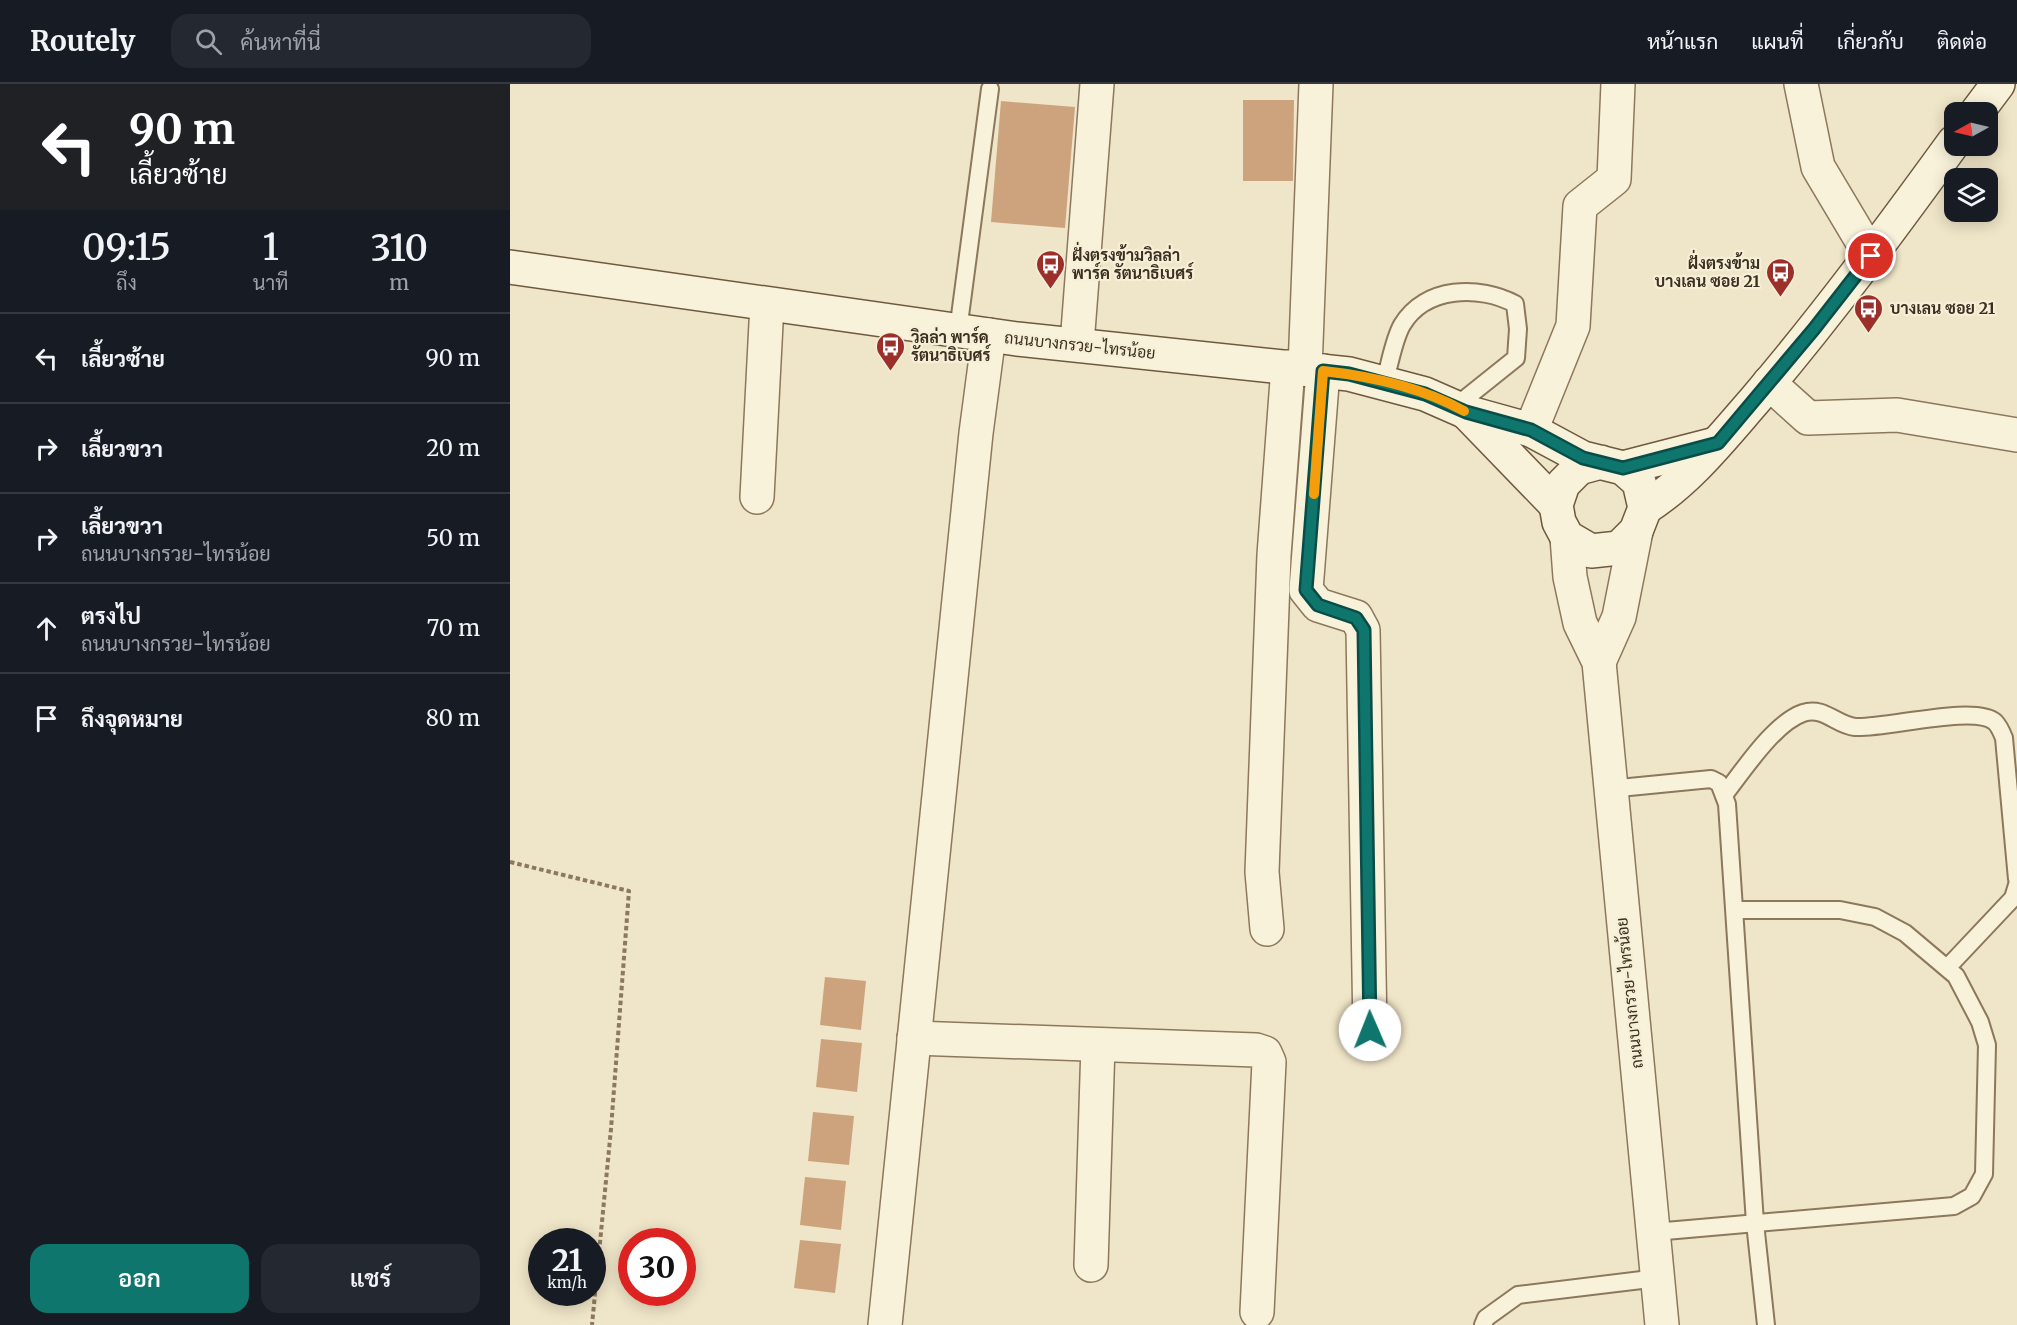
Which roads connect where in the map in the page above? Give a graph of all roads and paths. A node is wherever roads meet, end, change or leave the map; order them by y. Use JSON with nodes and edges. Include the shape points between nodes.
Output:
{"nodes":[{"id":1,"x":1096,"y":84,"type":"edge"},
{"id":2,"x":1316,"y":84,"type":"edge"},
{"id":3,"x":1618,"y":84,"type":"edge"},
{"id":4,"x":1801,"y":84,"type":"edge"},
{"id":5,"x":1998,"y":84,"type":"edge"},
{"id":6,"x":990,"y":89,"type":"dead end"},
{"id":7,"x":1984,"y":102,"type":"edge"},
{"id":8,"x":1944,"y":156,"type":"edge"},
{"id":9,"x":1871,"y":256,"type":"junction"},
{"id":10,"x":510,"y":267,"type":"edge"},
{"id":11,"x":767,"y":304,"type":"junction"},
{"id":12,"x":974,"y":333,"type":"junction"},
{"id":13,"x":1077,"y":345,"type":"junction"},
{"id":14,"x":1305,"y":369,"type":"junction"},
{"id":15,"x":1384,"y":383,"type":"junction"},
{"id":16,"x":1769,"y":383,"type":"junction"},
{"id":17,"x":1461,"y":409,"type":"junction"},
{"id":18,"x":1531,"y":430,"type":"junction"},
{"id":19,"x":2017,"y":435,"type":"edge"},
{"id":20,"x":1718,"y":443,"type":"junction"},
{"id":21,"x":1612,"y":465,"type":"junction"},
{"id":22,"x":757,"y":497,"type":"dead end"},
{"id":23,"x":1556,"y":505,"type":"junction"},
{"id":24,"x":1640,"y":519,"type":"junction"},
{"id":25,"x":1568,"y":537,"type":"junction"},
{"id":26,"x":1599,"y":662,"type":"junction"},
{"id":27,"x":1609,"y":789,"type":"junction"},
{"id":28,"x":1724,"y":795,"type":"junction"},
{"id":29,"x":510,"y":862,"type":"edge"},
{"id":30,"x":2017,"y":879,"type":"edge"},
{"id":31,"x":2017,"y":885,"type":"edge"},
{"id":32,"x":1736,"y":910,"type":"junction"},
{"id":33,"x":1267,"y":929,"type":"dead end"},
{"id":34,"x":1947,"y":968,"type":"junction"},
{"id":35,"x":1370,"y":1030,"type":"dead end"},
{"id":36,"x":914,"y":1038,"type":"junction"},
{"id":37,"x":1098,"y":1045,"type":"junction"},
{"id":38,"x":1755,"y":1222,"type":"junction"},
{"id":39,"x":1653,"y":1232,"type":"junction"},
{"id":40,"x":1091,"y":1265,"type":"dead end"},
{"id":41,"x":1658,"y":1278,"type":"junction"},
{"id":42,"x":1257,"y":1312,"type":"dead end"},
{"id":43,"x":592,"y":1325,"type":"edge"},
{"id":44,"x":885,"y":1325,"type":"edge"},
{"id":45,"x":1482,"y":1325,"type":"edge"},
{"id":46,"x":1662,"y":1325,"type":"edge"},
{"id":47,"x":1766,"y":1325,"type":"edge"}],
"edges":[{"from":1,"to":13,"type":"street"},
{"from":2,"to":14,"type":"street"},
{"from":3,"to":18,"type":"street","via":[[1614,179],[1580,206],[1573,326]]},
{"from":4,"to":9,"type":"street","via":[[1818,167]]},
{"from":5,"to":7,"type":"street"},
{"from":6,"to":12,"type":"lane"},
{"from":8,"to":9,"type":"street"},
{"from":9,"to":16,"type":"street"},
{"from":10,"to":11,"type":"street","name":"ถนนบางกรวย-ไทรน้อย"},
{"from":11,"to":12,"type":"street","name":"ถนนบางกรวย-ไทรน้อย"},
{"from":11,"to":22,"type":"street"},
{"from":12,"to":13,"type":"street","name":"ถนนบางกรวย-ไทรน้อย"},
{"from":12,"to":36,"type":"street","via":[[976,433]]},
{"from":13,"to":14,"type":"street","name":"ถนนบางกรวย-ไทรน้อย"},
{"from":14,"to":15,"type":"street","name":"ถนนบางกรวย-ไทรน้อย"},
{"from":14,"to":33,"type":"street","via":[[1273,566],[1262,872]]},
{"from":14,"to":35,"type":"street","via":[[1306,590],[1318,605],[1356,618],[1364,630]]},
{"from":15,"to":17,"type":"street","name":"ถนนบางกรวย-ไทรน้อย"},
{"from":15,"to":17,"type":"lane","via":[[1401,326],[1413,310],[1449,292],[1497,294],[1515,304],[1516,358]]},
{"from":16,"to":19,"type":"street","via":[[1808,418],[1897,415]]},
{"from":16,"to":20,"type":"street"},
{"from":17,"to":18,"type":"street","name":"ถนนบางกรวย-ไทรน้อย"},
{"from":17,"to":23,"type":"street","name":"ถนนบางกรวย-ไทรน้อย"},
{"from":18,"to":21,"type":"street","name":"ถนนบางกรวย-ไทรน้อย","via":[[1583,458]]},
{"from":20,"to":21,"type":"street"},
{"from":20,"to":24,"type":"street"},
{"from":21,"to":23,"type":"street","via":[[1579,468],[1563,484]]},
{"from":21,"to":24,"type":"street","via":[[1639,482]]},
{"from":23,"to":25,"type":"street","via":[[1559,522]]},
{"from":24,"to":25,"type":"street","via":[[1619,548],[1591,551]]},
{"from":24,"to":26,"type":"street","name":"ถนนบางกรวย-ไทรน้อย","via":[[1619,617]]},
{"from":25,"to":26,"type":"street","name":"ถนนบางกรวย-ไทรน้อย","via":[[1570,576],[1580,623]]},
{"from":26,"to":27,"type":"street","name":"ถนนบางกรวย-ไทรน้อย"},
{"from":27,"to":28,"type":"lane","via":[[1711,779],[1719,783]]},
{"from":27,"to":39,"type":"street","name":"ถนนบางกรวย-ไทรน้อย"},
{"from":28,"to":30,"type":"lane","via":[[1786,722],[1804,713],[1832,716],[1855,727],[1985,717],[1996,723],[2004,738]]},
{"from":28,"to":32,"type":"lane","via":[[1731,831]]},
{"from":29,"to":43,"type":"path","via":[[629,891]]},
{"from":31,"to":34,"type":"lane","via":[[2013,898]]},
{"from":32,"to":34,"type":"lane","via":[[1840,910],[1875,917],[1905,933]]},
{"from":32,"to":38,"type":"lane"},
{"from":34,"to":38,"type":"lane","via":[[1956,976],[1980,1022],[1987,1045],[1984,1174],[1972,1196],[1953,1206]]},
{"from":36,"to":37,"type":"street"},
{"from":36,"to":44,"type":"street"},
{"from":37,"to":40,"type":"street"},
{"from":37,"to":42,"type":"street","via":[[1265,1053],[1269,1062]]},
{"from":38,"to":39,"type":"lane"},
{"from":38,"to":47,"type":"lane"},
{"from":39,"to":41,"type":"street","name":"ถนนบางกรวย-ไทรน้อย"},
{"from":41,"to":45,"type":"lane","via":[[1518,1295]]},
{"from":41,"to":46,"type":"street","name":"ถนนบางกรวย-ไทรน้อย"}]}
